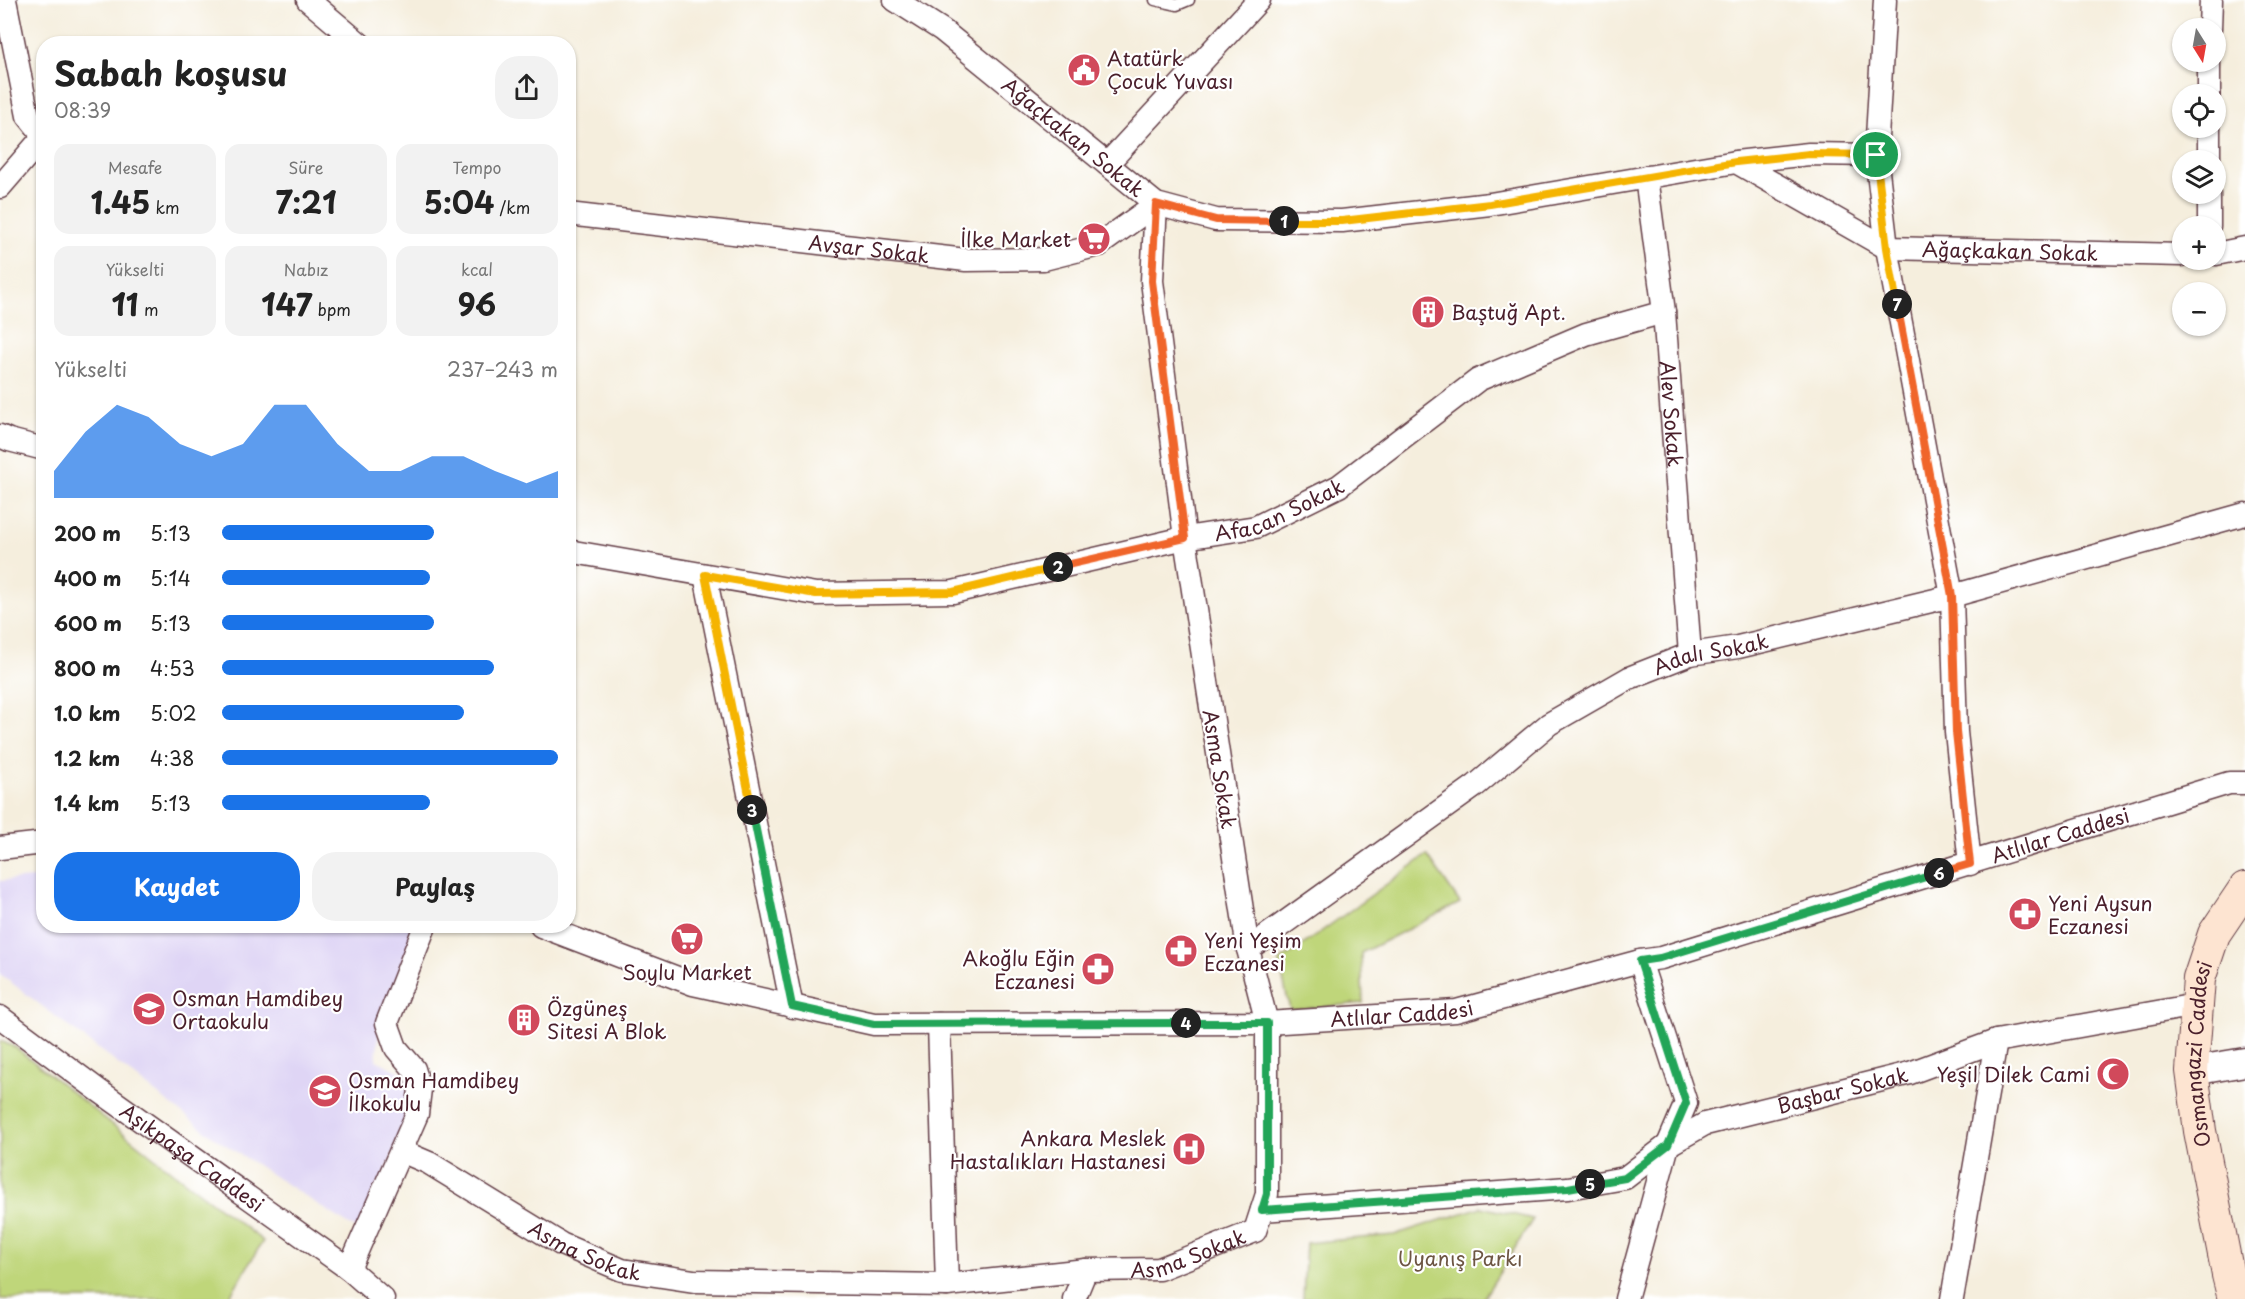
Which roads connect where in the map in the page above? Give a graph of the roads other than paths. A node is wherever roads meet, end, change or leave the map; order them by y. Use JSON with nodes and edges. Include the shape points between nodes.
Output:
{"nodes":[{"id":1,"x":5,"y":0,"type":"edge"},
{"id":2,"x":308,"y":0,"type":"edge"},
{"id":3,"x":895,"y":0,"type":"edge"},
{"id":4,"x":1155,"y":0,"type":"edge"},
{"id":5,"x":1189,"y":0,"type":"edge"},
{"id":6,"x":1259,"y":0,"type":"edge"},
{"id":7,"x":1885,"y":0,"type":"edge"},
{"id":8,"x":2211,"y":0,"type":"edge"},
{"id":9,"x":2210,"y":18,"type":"edge"},
{"id":10,"x":351,"y":36,"type":"edge"},
{"id":11,"x":36,"y":126,"type":"edge"},
{"id":12,"x":36,"y":145,"type":"edge"},
{"id":13,"x":1876,"y":155,"type":"junction"},
{"id":14,"x":1736,"y":162,"type":"junction"},
{"id":15,"x":1107,"y":164,"type":"junction"},
{"id":16,"x":1646,"y":177,"type":"junction"},
{"id":17,"x":0,"y":187,"type":"edge"},
{"id":18,"x":1156,"y":204,"type":"junction"},
{"id":19,"x":576,"y":215,"type":"edge"},
{"id":20,"x":1887,"y":248,"type":"junction"},
{"id":21,"x":2245,"y":248,"type":"edge"},
{"id":22,"x":2226,"y":252,"type":"edge"},
{"id":23,"x":2172,"y":255,"type":"edge"},
{"id":24,"x":1664,"y":312,"type":"junction"},
{"id":25,"x":0,"y":436,"type":"edge"},
{"id":26,"x":36,"y":447,"type":"edge"},
{"id":27,"x":2245,"y":514,"type":"edge"},
{"id":28,"x":1185,"y":538,"type":"junction"},
{"id":29,"x":576,"y":552,"type":"edge"},
{"id":30,"x":705,"y":575,"type":"junction"},
{"id":31,"x":1952,"y":596,"type":"junction"},
{"id":32,"x":1690,"y":654,"type":"junction"},
{"id":33,"x":2245,"y":783,"type":"edge"},
{"id":34,"x":36,"y":844,"type":"edge"},
{"id":35,"x":0,"y":848,"type":"edge"},
{"id":36,"x":1970,"y":864,"type":"junction"},
{"id":37,"x":2245,"y":888,"type":"edge"},
{"id":38,"x":422,"y":933,"type":"edge"},
{"id":39,"x":559,"y":933,"type":"edge"},
{"id":40,"x":1248,"y":949,"type":"junction"},
{"id":41,"x":1640,"y":961,"type":"junction"},
{"id":42,"x":2196,"y":1005,"type":"junction"},
{"id":43,"x":792,"y":1006,"type":"junction"},
{"id":44,"x":0,"y":1017,"type":"edge"},
{"id":45,"x":1267,"y":1023,"type":"junction"},
{"id":46,"x":939,"y":1024,"type":"junction"},
{"id":47,"x":1996,"y":1041,"type":"junction"},
{"id":48,"x":2245,"y":1062,"type":"edge"},
{"id":49,"x":2192,"y":1071,"type":"junction"},
{"id":50,"x":1668,"y":1145,"type":"junction"},
{"id":51,"x":401,"y":1151,"type":"junction"},
{"id":52,"x":1262,"y":1210,"type":"junction"},
{"id":53,"x":349,"y":1269,"type":"junction"},
{"id":54,"x":1086,"y":1270,"type":"junction"},
{"id":55,"x":2236,"y":1283,"type":"edge"},
{"id":56,"x":947,"y":1285,"type":"junction"},
{"id":57,"x":383,"y":1299,"type":"edge"},
{"id":58,"x":1074,"y":1299,"type":"edge"},
{"id":59,"x":1626,"y":1299,"type":"edge"},
{"id":60,"x":1952,"y":1299,"type":"edge"}],
"edges":[{"from":1,"to":11,"type":"street","via":[[28,116]]},
{"from":2,"to":10,"type":"street"},
{"from":3,"to":15,"type":"street","name":"Ağaçkakan Sokak","via":[[942,30]]},
{"from":4,"to":5,"type":"lane","via":[[1177,5]]},
{"from":6,"to":15,"type":"street"},
{"from":7,"to":13,"type":"street"},
{"from":8,"to":9,"type":"street"},
{"from":12,"to":17,"type":"street"},
{"from":13,"to":14,"type":"street","via":[[1809,154]]},
{"from":13,"to":20,"type":"street"},
{"from":14,"to":16,"type":"street","name":"Ağaçkakan Sokak"},
{"from":14,"to":20,"type":"street","name":"Ağaçkakan Sokak"},
{"from":15,"to":18,"type":"street","name":"Ağaçkakan Sokak"},
{"from":16,"to":18,"type":"street","name":"Ağaçkakan Sokak","via":[[1490,204],[1342,221],[1216,220]]},
{"from":16,"to":24,"type":"street","name":"Alev Sokak"},
{"from":18,"to":19,"type":"street","name":"Avşar Sokak","via":[[1100,245],[1044,259],[966,260]]},
{"from":18,"to":28,"type":"street","name":"Asma Sokak","via":[[1152,281]]},
{"from":20,"to":23,"type":"street","name":"Ağaçkakan Sokak"},
{"from":20,"to":31,"type":"street"},
{"from":21,"to":22,"type":"street"},
{"from":24,"to":28,"type":"street","name":"Afacan Sokak","via":[[1586,334],[1478,380],[1339,486],[1256,527]]},
{"from":24,"to":32,"type":"street","name":"Alev Sokak"},
{"from":25,"to":26,"type":"street"},
{"from":27,"to":31,"type":"street","name":"Adalı Sokak"},
{"from":28,"to":30,"type":"street","name":"Afacan Sokak","via":[[953,592],[816,594]]},
{"from":28,"to":40,"type":"street","name":"Asma Sokak"},
{"from":29,"to":30,"type":"street","name":"Afacan Sokak"},
{"from":30,"to":43,"type":"street"},
{"from":31,"to":32,"type":"street","name":"Adalı Sokak","via":[[1738,647]]},
{"from":31,"to":36,"type":"street","via":[[1956,732]]},
{"from":32,"to":40,"type":"street","name":"Adalı Sokak","via":[[1629,678],[1549,724],[1475,786]]},
{"from":33,"to":36,"type":"street","name":"Atlılar Caddesi","via":[[2229,783]]},
{"from":34,"to":35,"type":"street"},
{"from":36,"to":41,"type":"street","name":"Atlılar Caddesi"},
{"from":37,"to":42,"type":"main road","name":"Osmangazi Caddesi","via":[[2214,934],[2199,979]]},
{"from":38,"to":51,"type":"street","via":[[387,1023],[396,1048],[414,1069],[420,1089],[417,1114]]},
{"from":39,"to":43,"type":"street","name":"Atlılar Caddesi","via":[[693,984]]},
{"from":40,"to":45,"type":"street","name":"Asma Sokak"},
{"from":41,"to":45,"type":"street","name":"Atlılar Caddesi","via":[[1456,1011]]},
{"from":41,"to":50,"type":"street","via":[[1686,1103]]},
{"from":42,"to":47,"type":"street","name":"Başbar Sokak"},
{"from":42,"to":49,"type":"main road","name":"Osmangazi Caddesi"},
{"from":43,"to":46,"type":"street","name":"Atlılar Caddesi","via":[[874,1024]]},
{"from":44,"to":53,"type":"street","name":"Aşıkpaşa Caddesi"},
{"from":45,"to":46,"type":"street","name":"Atlılar Caddesi"},
{"from":45,"to":52,"type":"street","name":"Asma Sokak","via":[[1267,1194]]},
{"from":46,"to":56,"type":"street"},
{"from":47,"to":50,"type":"street","name":"Başbar Sokak","via":[[1910,1073],[1705,1124]]},
{"from":47,"to":60,"type":"street"},
{"from":48,"to":49,"type":"street"},
{"from":49,"to":55,"type":"main road","name":"Osmangazi Caddesi","via":[[2199,1131]]},
{"from":50,"to":52,"type":"street","name":"Başbar Sokak","via":[[1625,1178],[1568,1188]]},
{"from":50,"to":59,"type":"street"},
{"from":51,"to":53,"type":"street"},
{"from":51,"to":56,"type":"street","name":"Asma Sokak","via":[[429,1163],[561,1244],[622,1270],[693,1281]]},
{"from":52,"to":54,"type":"street","name":"Asma Sokak","via":[[1255,1231],[1159,1269]]},
{"from":53,"to":57,"type":"street","name":"Aşıkpaşa Caddesi"},
{"from":54,"to":56,"type":"street","name":"Asma Sokak"},
{"from":54,"to":58,"type":"street"}]}
